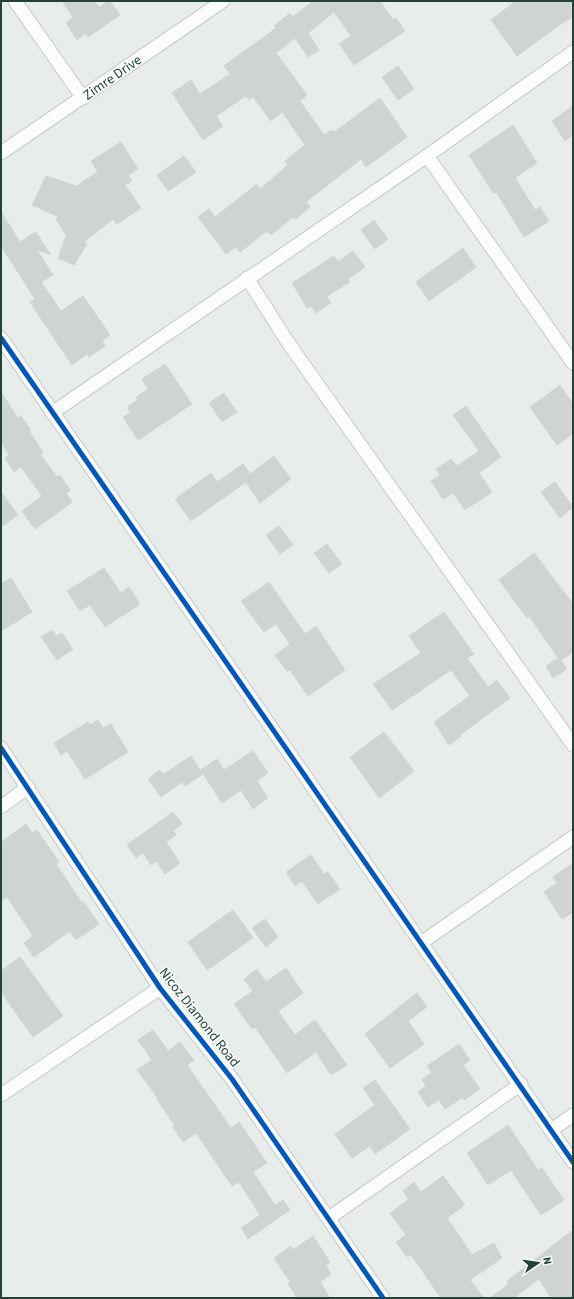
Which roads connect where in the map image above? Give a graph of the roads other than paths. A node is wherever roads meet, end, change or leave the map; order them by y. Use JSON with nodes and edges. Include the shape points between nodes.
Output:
{"nodes":[{"id":1,"x":15,"y":1,"type":"edge"},
{"id":2,"x":223,"y":1,"type":"edge"},
{"id":3,"x":573,"y":52,"type":"edge"},
{"id":4,"x":83,"y":98,"type":"junction"},
{"id":5,"x":1,"y":154,"type":"edge"},
{"id":6,"x":427,"y":156,"type":"junction"},
{"id":7,"x":247,"y":278,"type":"junction"},
{"id":8,"x":1,"y":338,"type":"edge"},
{"id":9,"x":573,"y":363,"type":"edge"},
{"id":10,"x":52,"y":413,"type":"junction"},
{"id":11,"x":573,"y":744,"type":"edge"},
{"id":12,"x":1,"y":748,"type":"edge"},
{"id":13,"x":28,"y":787,"type":"junction"},
{"id":14,"x":1,"y":806,"type":"edge"},
{"id":15,"x":573,"y":836,"type":"edge"},
{"id":16,"x":420,"y":943,"type":"junction"},
{"id":17,"x":160,"y":988,"type":"junction"},
{"id":18,"x":521,"y":1084,"type":"junction"},
{"id":19,"x":1,"y":1095,"type":"edge"},
{"id":20,"x":573,"y":1115,"type":"edge"},
{"id":21,"x":551,"y":1130,"type":"junction"},
{"id":22,"x":573,"y":1162,"type":"edge"},
{"id":23,"x":329,"y":1218,"type":"junction"},
{"id":24,"x":383,"y":1298,"type":"edge"}],
"edges":[{"from":1,"to":4,"type":"street"},
{"from":2,"to":4,"type":"street","name":"Zimre Drive"},
{"from":3,"to":6,"type":"street"},
{"from":4,"to":5,"type":"street","name":"Zimre Drive"},
{"from":6,"to":7,"type":"street"},
{"from":6,"to":9,"type":"street"},
{"from":7,"to":10,"type":"street"},
{"from":7,"to":11,"type":"street","via":[[289,344]]},
{"from":8,"to":10,"type":"street"},
{"from":10,"to":16,"type":"street"},
{"from":12,"to":13,"type":"street","name":"Nicoz Diamond Road"},
{"from":13,"to":14,"type":"street"},
{"from":13,"to":17,"type":"street","name":"Nicoz Diamond Road"},
{"from":15,"to":16,"type":"street"},
{"from":16,"to":18,"type":"street"},
{"from":17,"to":19,"type":"street","name":"Nicoz Diamond Road"},
{"from":17,"to":23,"type":"street","name":"Nicoz Diamond Road","via":[[232,1078]]},
{"from":18,"to":21,"type":"street"},
{"from":18,"to":23,"type":"street"},
{"from":20,"to":21,"type":"street"},
{"from":21,"to":22,"type":"street"},
{"from":23,"to":24,"type":"street","name":"Nicoz Diamond Road"}]}
